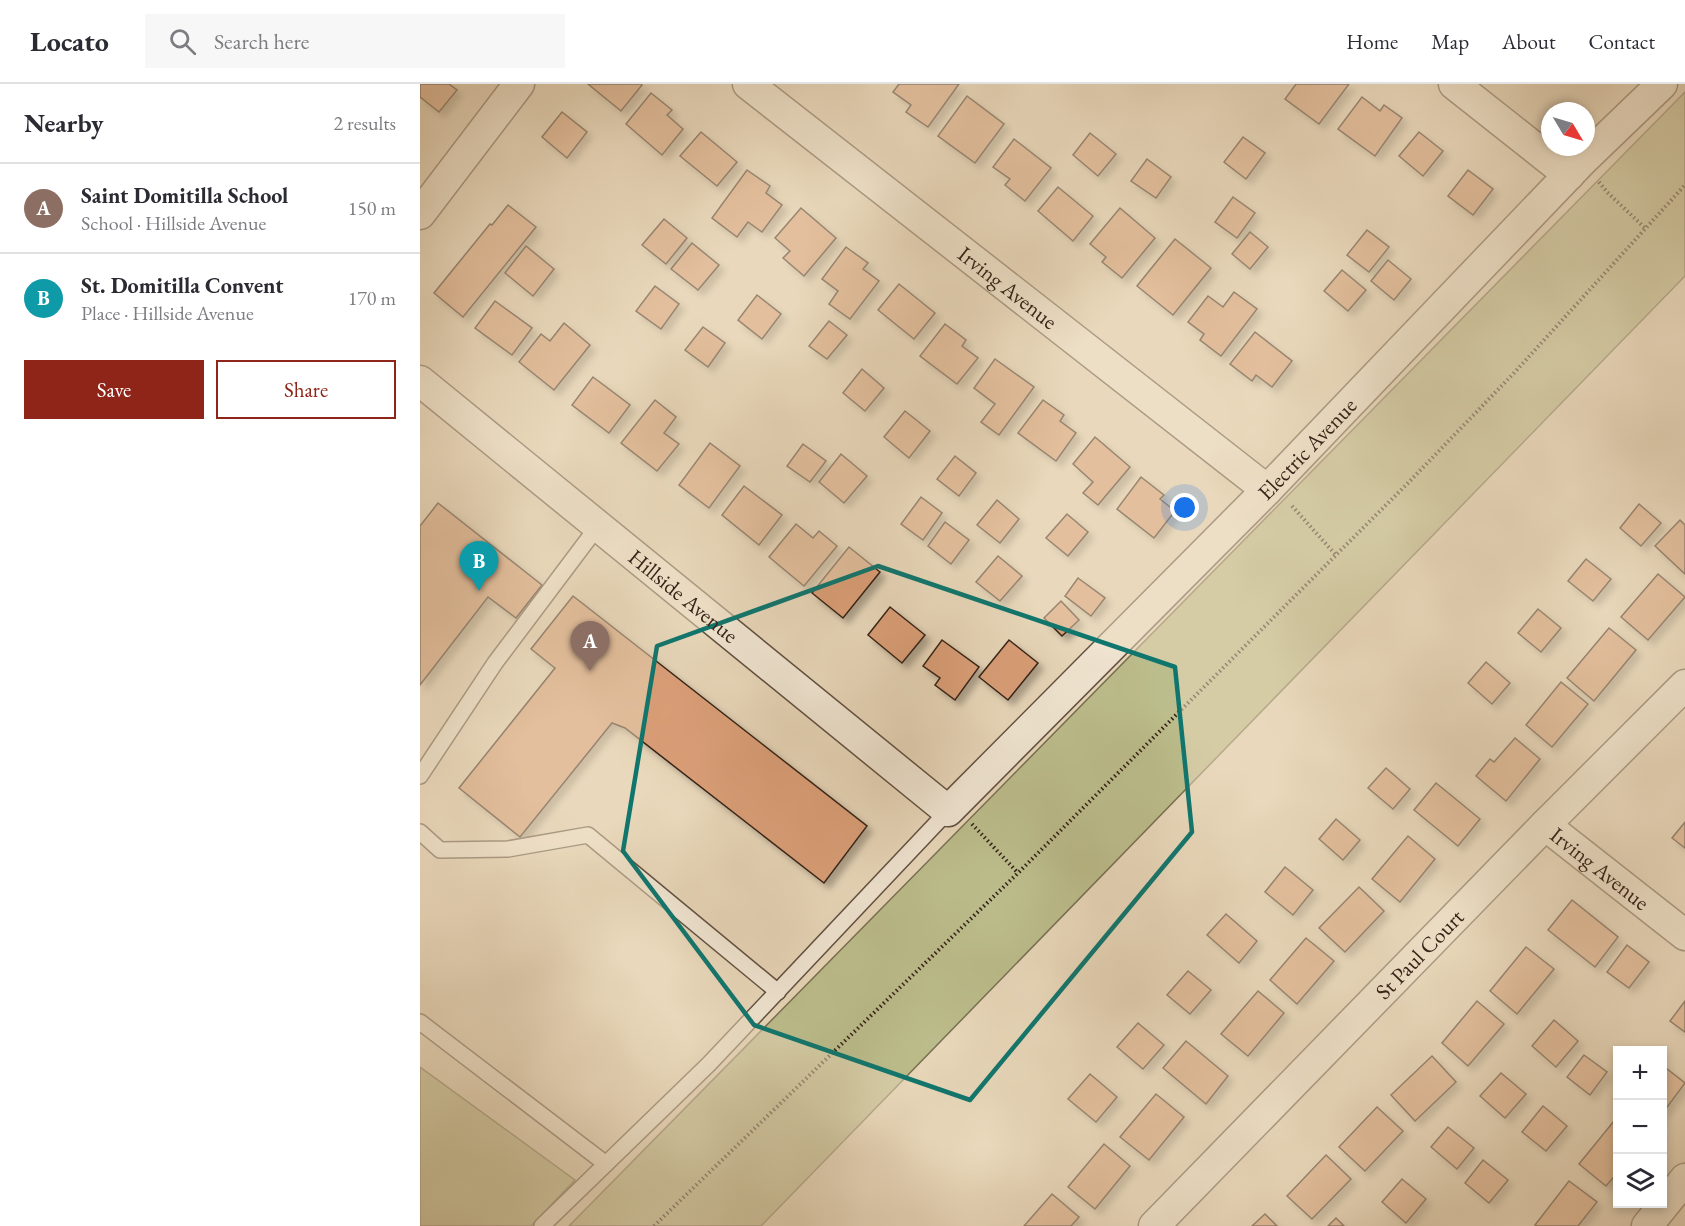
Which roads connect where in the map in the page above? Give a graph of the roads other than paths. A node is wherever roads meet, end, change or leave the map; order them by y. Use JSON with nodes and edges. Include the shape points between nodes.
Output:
{"nodes":[{"id":1,"x":519,"y":84,"type":"edge"},
{"id":2,"x":748,"y":84,"type":"edge"},
{"id":3,"x":1454,"y":84,"type":"edge"},
{"id":4,"x":1662,"y":84,"type":"edge"},
{"id":5,"x":1576,"y":167,"type":"junction"},
{"id":6,"x":420,"y":214,"type":"edge"},
{"id":7,"x":420,"y":381,"type":"edge"},
{"id":8,"x":1270,"y":487,"type":"junction"},
{"id":9,"x":598,"y":526,"type":"junction"},
{"id":10,"x":1685,"y":686,"type":"edge"},
{"id":11,"x":420,"y":776,"type":"edge"},
{"id":12,"x":951,"y":807,"type":"junction"},
{"id":13,"x":1545,"y":825,"type":"junction"},
{"id":14,"x":420,"y":832,"type":"edge"},
{"id":15,"x":1685,"y":935,"type":"edge"},
{"id":16,"x":778,"y":992,"type":"junction"},
{"id":17,"x":420,"y":1022,"type":"edge"},
{"id":18,"x":606,"y":1164,"type":"junction"},
{"id":19,"x":1685,"y":1179,"type":"edge"},
{"id":20,"x":542,"y":1226,"type":"edge"},
{"id":21,"x":1154,"y":1226,"type":"edge"},
{"id":22,"x":1647,"y":1226,"type":"edge"}],
"edges":[{"from":1,"to":6,"type":"street"},
{"from":2,"to":8,"type":"street","name":"Irving Avenue"},
{"from":3,"to":5,"type":"street"},
{"from":4,"to":5,"type":"street","name":"Electric Avenue"},
{"from":5,"to":8,"type":"street","name":"Electric Avenue"},
{"from":7,"to":9,"type":"street","name":"Hillside Avenue"},
{"from":8,"to":12,"type":"street","name":"Electric Avenue"},
{"from":9,"to":11,"type":"lane","via":[[495,663]]},
{"from":9,"to":12,"type":"street","name":"Hillside Avenue"},
{"from":10,"to":13,"type":"street","name":"St Paul Court"},
{"from":12,"to":16,"type":"lane"},
{"from":13,"to":15,"type":"street","name":"Irving Avenue"},
{"from":13,"to":21,"type":"street","name":"St Paul Court"},
{"from":14,"to":16,"type":"lane","via":[[440,850],[508,849],[588,835]]},
{"from":16,"to":18,"type":"lane"},
{"from":17,"to":18,"type":"lane"},
{"from":18,"to":20,"type":"lane"},
{"from":19,"to":22,"type":"street"}]}
